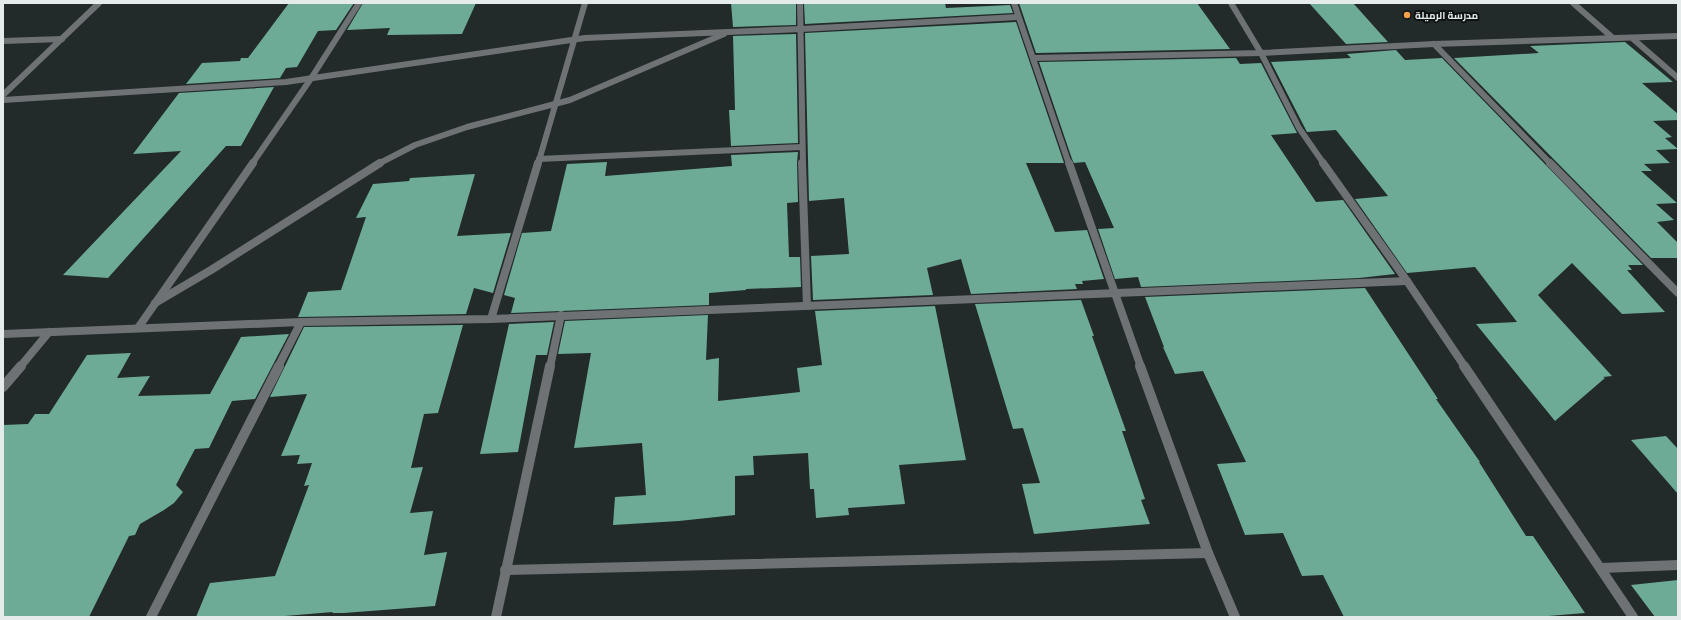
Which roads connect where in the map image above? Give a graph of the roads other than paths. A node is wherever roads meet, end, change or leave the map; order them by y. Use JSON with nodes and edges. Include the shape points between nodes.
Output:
{"nodes":[{"id":1,"x":99,"y":3,"type":"edge"},
{"id":2,"x":359,"y":3,"type":"edge"},
{"id":3,"x":585,"y":3,"type":"edge"},
{"id":4,"x":800,"y":3,"type":"edge"},
{"id":5,"x":1014,"y":3,"type":"edge"},
{"id":6,"x":1231,"y":3,"type":"edge"},
{"id":7,"x":1574,"y":3,"type":"edge"},
{"id":8,"x":1018,"y":17,"type":"junction"},
{"id":9,"x":801,"y":29,"type":"junction"},
{"id":10,"x":728,"y":32,"type":"junction"},
{"id":11,"x":1678,"y":36,"type":"edge"},
{"id":12,"x":1613,"y":38,"type":"junction"},
{"id":13,"x":1632,"y":38,"type":"junction"},
{"id":14,"x":62,"y":39,"type":"junction"},
{"id":15,"x":576,"y":39,"type":"junction"},
{"id":16,"x":3,"y":41,"type":"edge"},
{"id":17,"x":1434,"y":44,"type":"junction"},
{"id":18,"x":1261,"y":53,"type":"junction"},
{"id":19,"x":1033,"y":58,"type":"junction"},
{"id":20,"x":1678,"y":78,"type":"edge"},
{"id":21,"x":310,"y":80,"type":"junction"},
{"id":22,"x":3,"y":95,"type":"edge"},
{"id":23,"x":3,"y":100,"type":"edge"},
{"id":24,"x":556,"y":105,"type":"junction"},
{"id":25,"x":802,"y":147,"type":"junction"},
{"id":26,"x":539,"y":159,"type":"junction"},
{"id":27,"x":1406,"y":281,"type":"junction"},
{"id":28,"x":1114,"y":293,"type":"junction"},
{"id":29,"x":1678,"y":293,"type":"edge"},
{"id":30,"x":155,"y":303,"type":"junction"},
{"id":31,"x":807,"y":306,"type":"junction"},
{"id":32,"x":561,"y":315,"type":"junction"},
{"id":33,"x":491,"y":319,"type":"junction"},
{"id":34,"x":301,"y":322,"type":"junction"},
{"id":35,"x":138,"y":328,"type":"junction"},
{"id":36,"x":49,"y":332,"type":"junction"},
{"id":37,"x":3,"y":334,"type":"edge"},
{"id":38,"x":3,"y":387,"type":"edge"},
{"id":39,"x":1208,"y":552,"type":"junction"},
{"id":40,"x":1678,"y":565,"type":"edge"},
{"id":41,"x":1601,"y":568,"type":"junction"},
{"id":42,"x":505,"y":570,"type":"junction"},
{"id":43,"x":151,"y":617,"type":"edge"},
{"id":44,"x":496,"y":617,"type":"edge"},
{"id":45,"x":1235,"y":617,"type":"edge"},
{"id":46,"x":1633,"y":617,"type":"edge"}],
"edges":[{"from":1,"to":14,"type":"street"},
{"from":2,"to":21,"type":"street"},
{"from":3,"to":15,"type":"street"},
{"from":4,"to":9,"type":"street"},
{"from":5,"to":8,"type":"street"},
{"from":6,"to":18,"type":"street"},
{"from":7,"to":12,"type":"street"},
{"from":8,"to":9,"type":"street"},
{"from":8,"to":19,"type":"street"},
{"from":9,"to":10,"type":"street"},
{"from":9,"to":25,"type":"street"},
{"from":10,"to":15,"type":"street"},
{"from":10,"to":24,"type":"street"},
{"from":11,"to":13,"type":"street"},
{"from":12,"to":13,"type":"street"},
{"from":12,"to":17,"type":"street"},
{"from":13,"to":20,"type":"street"},
{"from":14,"to":16,"type":"street"},
{"from":14,"to":22,"type":"street"},
{"from":15,"to":21,"type":"street"},
{"from":15,"to":24,"type":"street"},
{"from":17,"to":18,"type":"street"},
{"from":17,"to":29,"type":"street"},
{"from":18,"to":19,"type":"street"},
{"from":18,"to":27,"type":"street","via":[[1299,128]]},
{"from":19,"to":28,"type":"street"},
{"from":21,"to":23,"type":"street"},
{"from":21,"to":30,"type":"street"},
{"from":24,"to":26,"type":"street"},
{"from":24,"to":30,"type":"street","via":[[467,127],[415,145],[326,195],[248,247]]},
{"from":25,"to":26,"type":"street"},
{"from":25,"to":31,"type":"street"},
{"from":26,"to":33,"type":"street"},
{"from":27,"to":28,"type":"street"},
{"from":27,"to":41,"type":"street"},
{"from":28,"to":31,"type":"street"},
{"from":28,"to":39,"type":"street"},
{"from":30,"to":35,"type":"street"},
{"from":31,"to":32,"type":"street"},
{"from":32,"to":33,"type":"street"},
{"from":32,"to":42,"type":"street"},
{"from":33,"to":34,"type":"street"},
{"from":34,"to":35,"type":"street"},
{"from":34,"to":43,"type":"street"},
{"from":35,"to":36,"type":"street"},
{"from":36,"to":37,"type":"street"},
{"from":36,"to":38,"type":"street"},
{"from":39,"to":42,"type":"street"},
{"from":39,"to":45,"type":"street"},
{"from":40,"to":41,"type":"street"},
{"from":41,"to":46,"type":"street"},
{"from":42,"to":44,"type":"street"}]}
